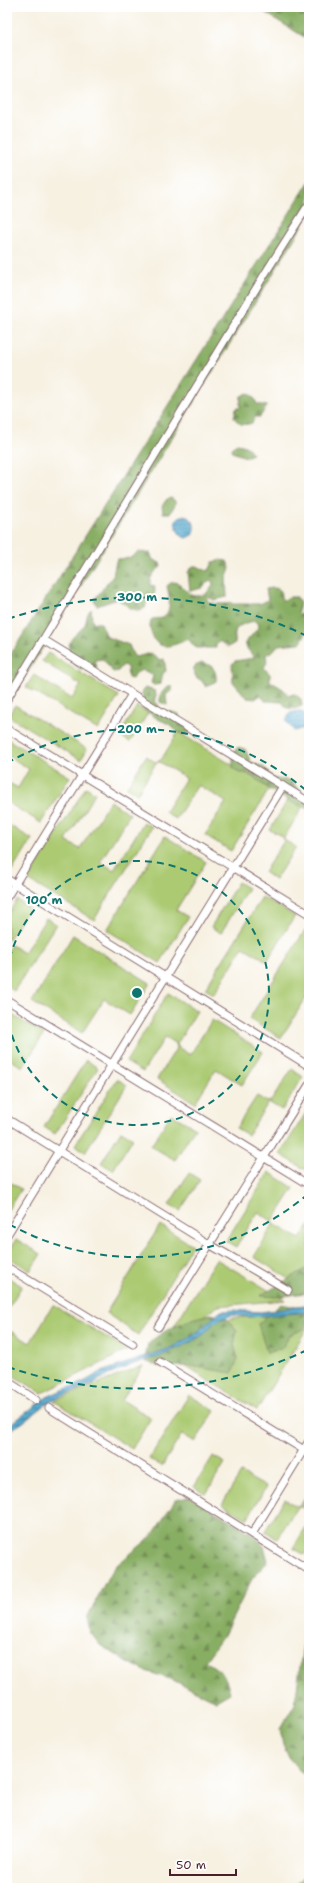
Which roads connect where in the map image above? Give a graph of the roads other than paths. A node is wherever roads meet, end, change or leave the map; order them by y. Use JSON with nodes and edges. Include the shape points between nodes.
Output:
{"nodes":[{"id":1,"x":309,"y":204,"type":"edge"},
{"id":2,"x":44,"y":640,"type":"junction"},
{"id":3,"x":132,"y":694,"type":"junction"},
{"id":4,"x":7,"y":699,"type":"edge"},
{"id":5,"x":7,"y":729,"type":"edge"},
{"id":6,"x":82,"y":775,"type":"junction"},
{"id":7,"x":283,"y":786,"type":"junction"},
{"id":8,"x":309,"y":802,"type":"edge"},
{"id":9,"x":234,"y":868,"type":"junction"},
{"id":10,"x":7,"y":879,"type":"edge"},
{"id":11,"x":15,"y":884,"type":"junction"},
{"id":12,"x":7,"y":897,"type":"edge"},
{"id":13,"x":309,"y":914,"type":"edge"},
{"id":14,"x":166,"y":977,"type":"junction"},
{"id":15,"x":7,"y":1000,"type":"edge"},
{"id":16,"x":112,"y":1064,"type":"junction"},
{"id":17,"x":309,"y":1066,"type":"edge"},
{"id":18,"x":309,"y":1085,"type":"edge"},
{"id":19,"x":7,"y":1119,"type":"edge"},
{"id":20,"x":59,"y":1151,"type":"junction"},
{"id":21,"x":264,"y":1158,"type":"junction"},
{"id":22,"x":309,"y":1185,"type":"edge"},
{"id":23,"x":7,"y":1235,"type":"edge"},
{"id":24,"x":209,"y":1244,"type":"junction"},
{"id":25,"x":7,"y":1267,"type":"edge"},
{"id":26,"x":288,"y":1290,"type":"dead end"},
{"id":27,"x":158,"y":1327,"type":"dead end"},
{"id":28,"x":133,"y":1344,"type":"dead end"},
{"id":29,"x":160,"y":1362,"type":"dead end"},
{"id":30,"x":7,"y":1381,"type":"edge"},
{"id":31,"x":36,"y":1400,"type":"dead end"},
{"id":32,"x":49,"y":1408,"type":"dead end"},
{"id":33,"x":309,"y":1440,"type":"edge"},
{"id":34,"x":306,"y":1452,"type":"edge"},
{"id":35,"x":252,"y":1534,"type":"junction"},
{"id":36,"x":309,"y":1570,"type":"edge"}],
"edges":[{"from":1,"to":2,"type":"street"},
{"from":2,"to":3,"type":"street"},
{"from":2,"to":4,"type":"street"},
{"from":3,"to":6,"type":"street"},
{"from":3,"to":7,"type":"street"},
{"from":5,"to":6,"type":"street"},
{"from":6,"to":9,"type":"street"},
{"from":6,"to":11,"type":"street"},
{"from":7,"to":8,"type":"street"},
{"from":7,"to":9,"type":"street"},
{"from":9,"to":13,"type":"street"},
{"from":9,"to":14,"type":"street"},
{"from":10,"to":11,"type":"street"},
{"from":11,"to":12,"type":"street"},
{"from":11,"to":14,"type":"street"},
{"from":14,"to":16,"type":"street"},
{"from":14,"to":17,"type":"street"},
{"from":15,"to":16,"type":"street"},
{"from":16,"to":20,"type":"street"},
{"from":16,"to":21,"type":"street"},
{"from":18,"to":21,"type":"street"},
{"from":19,"to":20,"type":"street"},
{"from":20,"to":23,"type":"street"},
{"from":20,"to":24,"type":"street"},
{"from":21,"to":22,"type":"street"},
{"from":21,"to":24,"type":"street"},
{"from":24,"to":26,"type":"street"},
{"from":24,"to":27,"type":"street"},
{"from":25,"to":28,"type":"street"},
{"from":29,"to":34,"type":"street"},
{"from":30,"to":31,"type":"street"},
{"from":32,"to":35,"type":"street"},
{"from":33,"to":34,"type":"street"},
{"from":34,"to":35,"type":"street"},
{"from":35,"to":36,"type":"street"}]}
